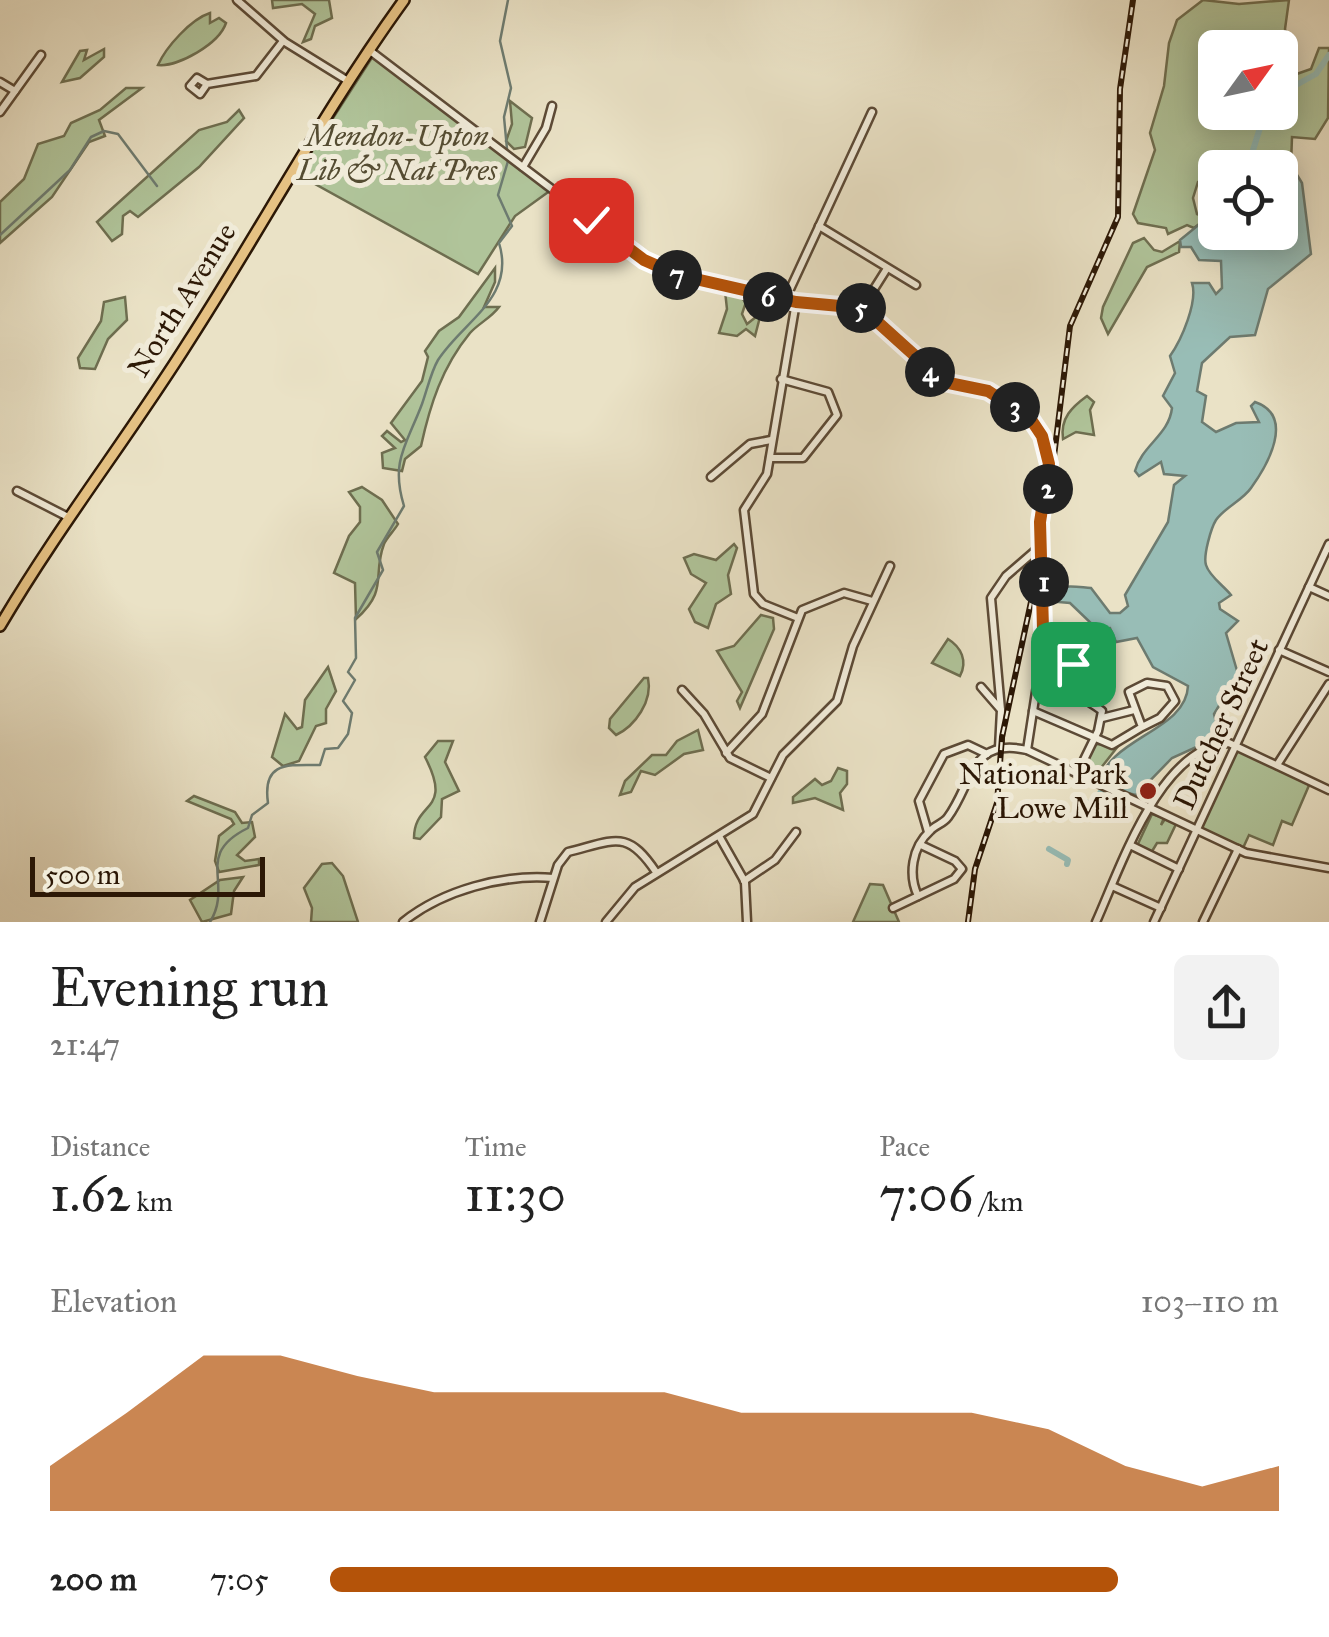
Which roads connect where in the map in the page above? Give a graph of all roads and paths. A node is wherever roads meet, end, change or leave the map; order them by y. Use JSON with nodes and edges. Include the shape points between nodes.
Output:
{"nodes":[{"id":1,"x":236,"y":0,"type":"edge"},
{"id":2,"x":404,"y":0,"type":"edge"},
{"id":3,"x":284,"y":41,"type":"junction"},
{"id":4,"x":369,"y":50,"type":"junction"},
{"id":5,"x":41,"y":55,"type":"dead end"},
{"id":6,"x":348,"y":81,"type":"junction"},
{"id":7,"x":0,"y":82,"type":"edge"},
{"id":8,"x":207,"y":84,"type":"dead end"},
{"id":9,"x":14,"y":92,"type":"junction"},
{"id":10,"x":552,"y":106,"type":"dead end"},
{"id":11,"x":0,"y":112,"type":"edge"},
{"id":12,"x":872,"y":112,"type":"dead end"},
{"id":13,"x":522,"y":167,"type":"junction"},
{"id":14,"x":819,"y":226,"type":"junction"},
{"id":15,"x":886,"y":270,"type":"junction"},
{"id":16,"x":916,"y":285,"type":"dead end"},
{"id":17,"x":785,"y":300,"type":"junction"},
{"id":18,"x":796,"y":302,"type":"junction"},
{"id":19,"x":862,"y":308,"type":"junction"},
{"id":20,"x":781,"y":379,"type":"junction"},
{"id":21,"x":771,"y":440,"type":"junction"},
{"id":22,"x":770,"y":458,"type":"junction"},
{"id":23,"x":711,"y":477,"type":"dead end"},
{"id":24,"x":17,"y":491,"type":"dead end"},
{"id":25,"x":68,"y":517,"type":"junction"},
{"id":26,"x":1043,"y":544,"type":"junction"},
{"id":27,"x":1329,"y":544,"type":"edge"},
{"id":28,"x":890,"y":566,"type":"dead end"},
{"id":29,"x":1309,"y":587,"type":"junction"},
{"id":30,"x":1329,"y":596,"type":"edge"},
{"id":31,"x":872,"y":601,"type":"junction"},
{"id":32,"x":798,"y":618,"type":"junction"},
{"id":33,"x":0,"y":626,"type":"edge"},
{"id":34,"x":1043,"y":629,"type":"junction"},
{"id":35,"x":1280,"y":650,"type":"junction"},
{"id":36,"x":1329,"y":672,"type":"edge"},
{"id":37,"x":1329,"y":684,"type":"edge"},
{"id":38,"x":981,"y":688,"type":"dead end"},
{"id":39,"x":682,"y":690,"type":"dead end"},
{"id":40,"x":1000,"y":710,"type":"junction"},
{"id":41,"x":1033,"y":710,"type":"junction"},
{"id":42,"x":1134,"y":710,"type":"junction"},
{"id":43,"x":1102,"y":718,"type":"junction"},
{"id":44,"x":1142,"y":727,"type":"junction"},
{"id":45,"x":1094,"y":739,"type":"junction"},
{"id":46,"x":1237,"y":746,"type":"junction"},
{"id":47,"x":999,"y":748,"type":"junction"},
{"id":48,"x":1027,"y":750,"type":"junction"},
{"id":49,"x":726,"y":753,"type":"junction"},
{"id":50,"x":986,"y":754,"type":"junction"},
{"id":51,"x":1277,"y":765,"type":"junction"},
{"id":52,"x":1077,"y":774,"type":"junction"},
{"id":53,"x":771,"y":778,"type":"junction"},
{"id":54,"x":1329,"y":790,"type":"edge"},
{"id":55,"x":1150,"y":808,"type":"junction"},
{"id":56,"x":1197,"y":830,"type":"junction"},
{"id":57,"x":796,"y":832,"type":"dead end"},
{"id":58,"x":928,"y":832,"type":"junction"},
{"id":59,"x":719,"y":836,"type":"junction"},
{"id":60,"x":921,"y":845,"type":"junction"},
{"id":61,"x":1132,"y":846,"type":"junction"},
{"id":62,"x":1238,"y":849,"type":"junction"},
{"id":63,"x":1179,"y":868,"type":"junction"},
{"id":64,"x":1329,"y":868,"type":"edge"},
{"id":65,"x":656,"y":872,"type":"junction"},
{"id":66,"x":553,"y":878,"type":"junction"},
{"id":67,"x":744,"y":881,"type":"junction"},
{"id":68,"x":1112,"y":886,"type":"junction"},
{"id":69,"x":918,"y":896,"type":"junction"},
{"id":70,"x":893,"y":908,"type":"dead end"},
{"id":71,"x":1161,"y":908,"type":"junction"},
{"id":72,"x":403,"y":922,"type":"edge"},
{"id":73,"x":540,"y":922,"type":"edge"},
{"id":74,"x":606,"y":922,"type":"edge"},
{"id":75,"x":747,"y":922,"type":"edge"},
{"id":76,"x":1096,"y":922,"type":"edge"},
{"id":77,"x":1154,"y":922,"type":"edge"},
{"id":78,"x":1203,"y":922,"type":"edge"}],
"edges":[{"from":1,"to":3,"type":"street"},
{"from":2,"to":4,"type":"main road","name":"North Avenue"},
{"from":3,"to":6,"type":"street"},
{"from":3,"to":8,"type":"street","via":[[256,76]]},
{"from":4,"to":6,"type":"main road","name":"North Avenue"},
{"from":4,"to":13,"type":"street"},
{"from":5,"to":9,"type":"street"},
{"from":6,"to":25,"type":"main road","name":"North Avenue","via":[[188,344]]},
{"from":7,"to":9,"type":"street"},
{"from":9,"to":11,"type":"street"},
{"from":10,"to":13,"type":"street"},
{"from":12,"to":14,"type":"street"},
{"from":13,"to":17,"type":"street","via":[[653,266]]},
{"from":14,"to":15,"type":"street"},
{"from":14,"to":17,"type":"street"},
{"from":15,"to":16,"type":"street"},
{"from":15,"to":19,"type":"street"},
{"from":17,"to":18,"type":"street"},
{"from":18,"to":19,"type":"street"},
{"from":18,"to":20,"type":"street"},
{"from":19,"to":26,"type":"street","via":[[944,382],[988,391],[1034,423],[1049,464]]},
{"from":20,"to":21,"type":"street"},
{"from":20,"to":22,"type":"street","via":[[828,392],[838,412],[803,458]]},
{"from":21,"to":22,"type":"street"},
{"from":21,"to":23,"type":"street","via":[[750,444]]},
{"from":22,"to":32,"type":"street","via":[[764,482],[744,510],[752,586],[763,604]]},
{"from":24,"to":25,"type":"street"},
{"from":25,"to":33,"type":"main road","name":"North Avenue"},
{"from":26,"to":34,"type":"street"},
{"from":26,"to":40,"type":"street","via":[[991,598]]},
{"from":27,"to":29,"type":"street","name":"Dutcher Street"},
{"from":28,"to":31,"type":"street"},
{"from":29,"to":30,"type":"street"},
{"from":29,"to":35,"type":"street","name":"Dutcher Street"},
{"from":31,"to":32,"type":"street","via":[[844,593],[810,605]]},
{"from":31,"to":53,"type":"street","via":[[837,700],[783,755]]},
{"from":32,"to":49,"type":"street","via":[[762,714]]},
{"from":34,"to":41,"type":"street"},
{"from":34,"to":43,"type":"street","via":[[1071,660],[1080,693]]},
{"from":35,"to":36,"type":"street"},
{"from":35,"to":46,"type":"street","name":"Dutcher Street"},
{"from":37,"to":51,"type":"street"},
{"from":38,"to":40,"type":"street"},
{"from":39,"to":49,"type":"street"},
{"from":40,"to":47,"type":"street"},
{"from":41,"to":45,"type":"street"},
{"from":41,"to":48,"type":"street"},
{"from":42,"to":43,"type":"street"},
{"from":42,"to":44,"type":"street"},
{"from":42,"to":44,"type":"street","via":[[1128,694],[1140,685],[1160,683],[1174,694],[1167,712]]},
{"from":43,"to":45,"type":"street"},
{"from":44,"to":45,"type":"street","via":[[1118,744]]},
{"from":45,"to":52,"type":"street"},
{"from":46,"to":51,"type":"street"},
{"from":46,"to":55,"type":"street","via":[[1222,743],[1192,757],[1159,789]]},
{"from":46,"to":56,"type":"street","name":"Dutcher Street"},
{"from":47,"to":48,"type":"street"},
{"from":47,"to":50,"type":"street"},
{"from":48,"to":52,"type":"street"},
{"from":49,"to":53,"type":"street"},
{"from":50,"to":58,"type":"street","via":[[948,818]]},
{"from":50,"to":58,"type":"street","via":[[968,744],[944,754],[920,802]]},
{"from":51,"to":54,"type":"street"},
{"from":52,"to":55,"type":"street"},
{"from":53,"to":59,"type":"street","via":[[753,814]]},
{"from":55,"to":56,"type":"street"},
{"from":55,"to":61,"type":"street"},
{"from":56,"to":62,"type":"street"},
{"from":56,"to":63,"type":"street","name":"Dutcher Street"},
{"from":57,"to":67,"type":"street","via":[[776,860]]},
{"from":58,"to":60,"type":"street"},
{"from":59,"to":65,"type":"street"},
{"from":59,"to":67,"type":"street"},
{"from":60,"to":69,"type":"street","via":[[912,875]]},
{"from":60,"to":69,"type":"street","via":[[962,869]]},
{"from":61,"to":63,"type":"street"},
{"from":61,"to":68,"type":"street"},
{"from":62,"to":64,"type":"street"},
{"from":62,"to":78,"type":"street"},
{"from":63,"to":71,"type":"street","name":"Dutcher Street"},
{"from":65,"to":66,"type":"street","via":[[636,845],[619,842],[568,852]]},
{"from":65,"to":74,"type":"street","via":[[625,895]]},
{"from":66,"to":72,"type":"street","via":[[473,887]]},
{"from":66,"to":73,"type":"street"},
{"from":67,"to":75,"type":"street"},
{"from":68,"to":71,"type":"street"},
{"from":68,"to":76,"type":"street"},
{"from":69,"to":70,"type":"street"},
{"from":71,"to":77,"type":"street","name":"Dutcher Street"}]}
